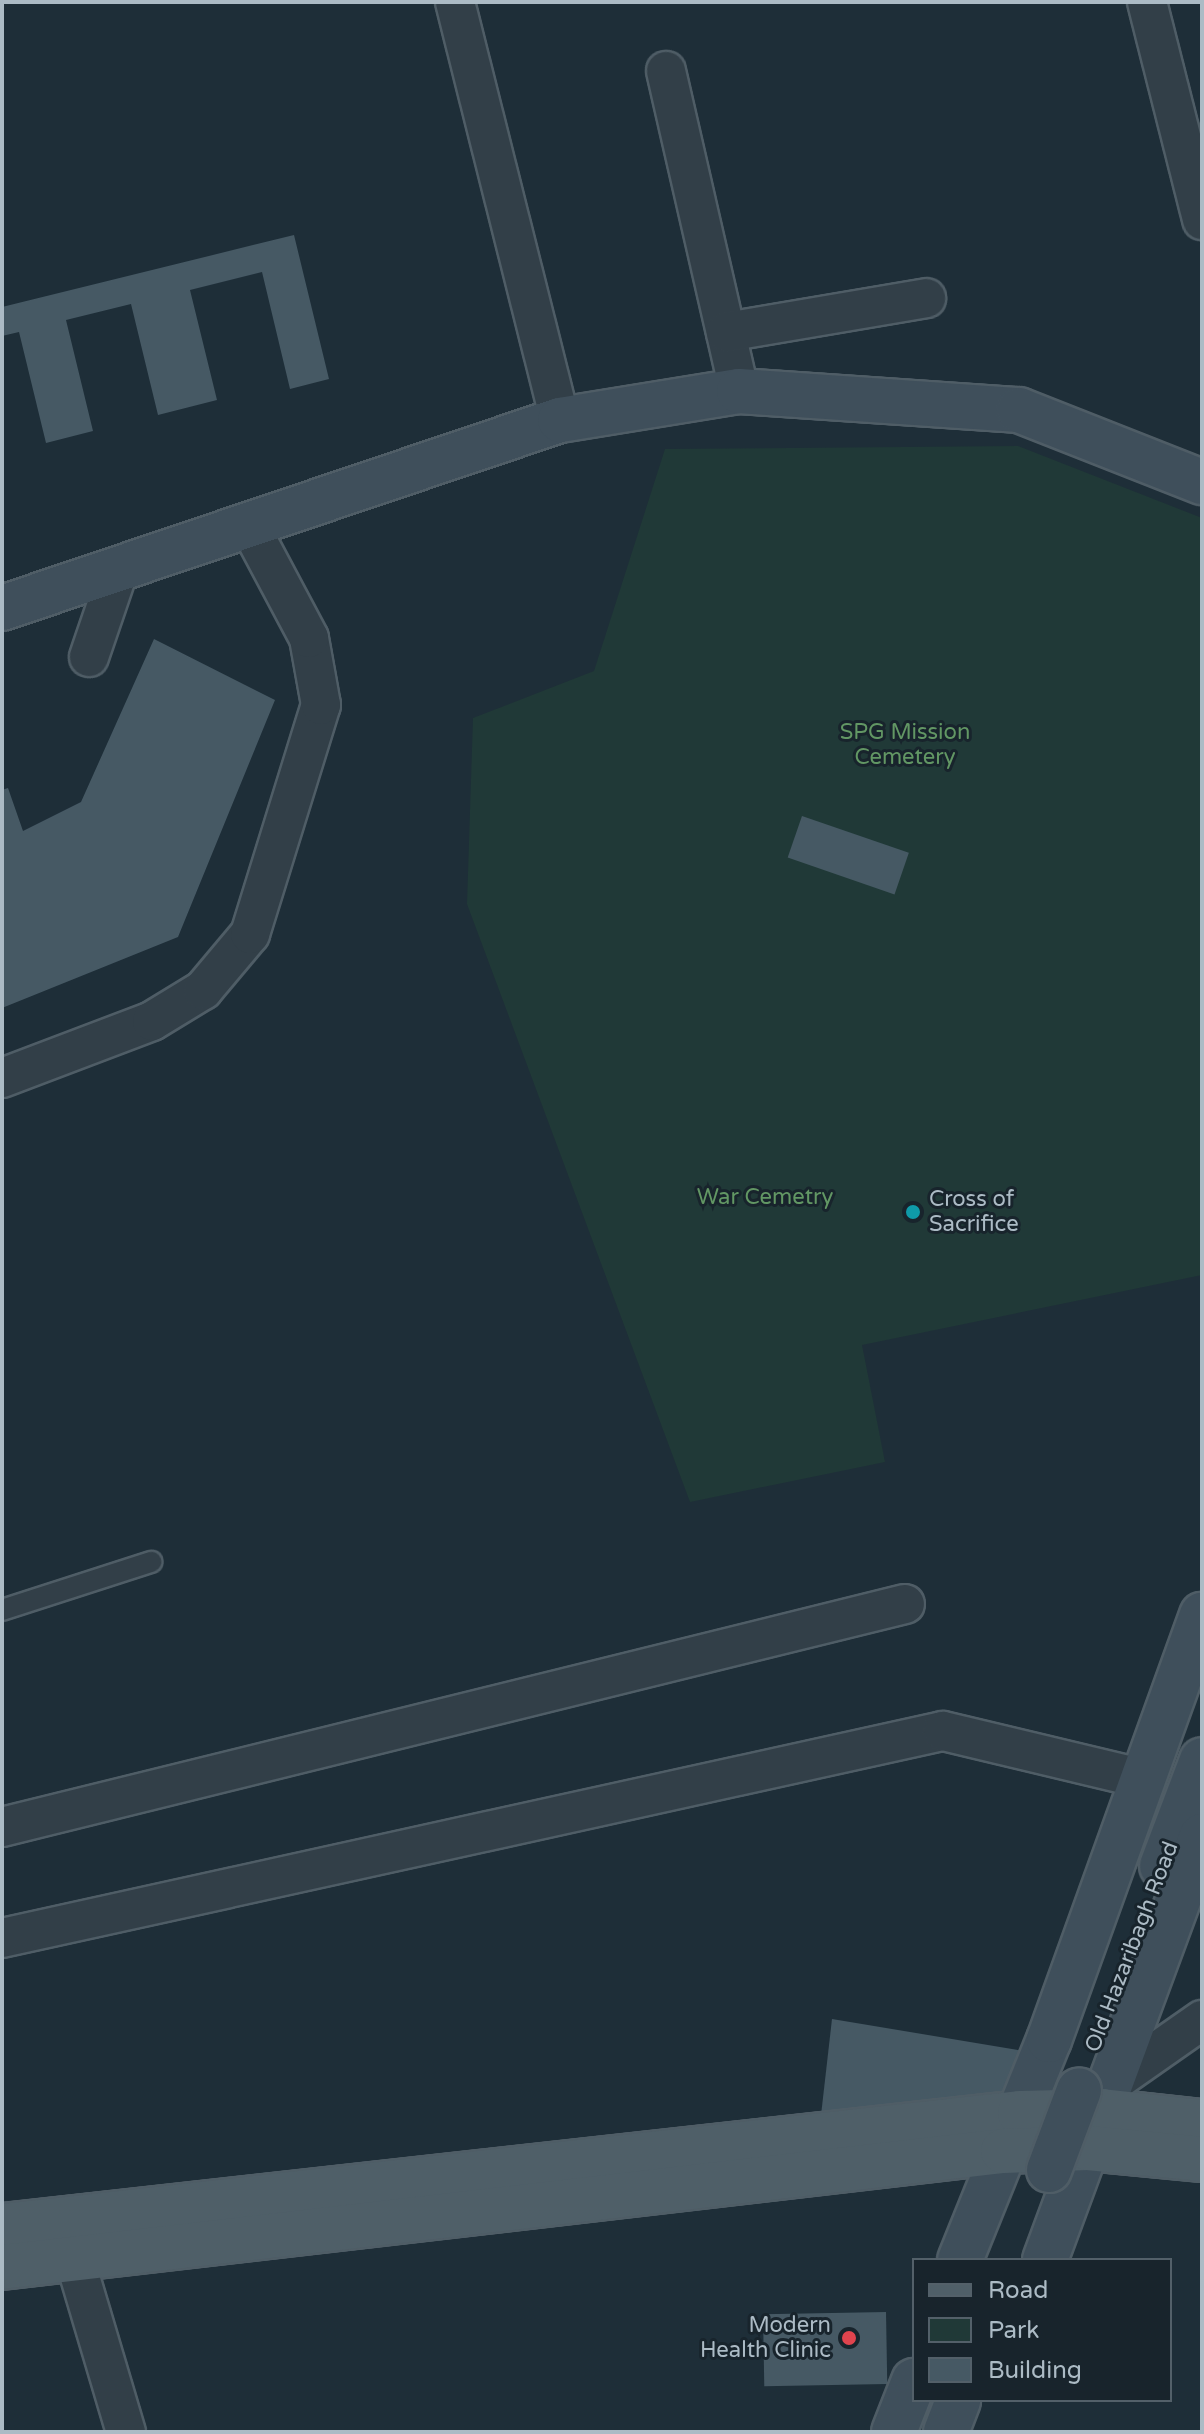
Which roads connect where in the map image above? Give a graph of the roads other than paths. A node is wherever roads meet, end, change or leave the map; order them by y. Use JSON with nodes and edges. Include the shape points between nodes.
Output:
{"nodes":[{"id":1,"x":455,"y":2,"type":"edge"},
{"id":2,"x":1147,"y":2,"type":"edge"},
{"id":3,"x":666,"y":71,"type":"dead end"},
{"id":4,"x":1202,"y":220,"type":"edge"},
{"id":5,"x":926,"y":298,"type":"dead end"},
{"id":6,"x":726,"y":332,"type":"junction"},
{"id":7,"x":739,"y":391,"type":"junction"},
{"id":8,"x":560,"y":420,"type":"junction"},
{"id":9,"x":1202,"y":482,"type":"edge"},
{"id":10,"x":249,"y":525,"type":"junction"},
{"id":11,"x":119,"y":569,"type":"junction"},
{"id":12,"x":2,"y":608,"type":"edge"},
{"id":13,"x":89,"y":657,"type":"dead end"},
{"id":14,"x":2,"y":1078,"type":"edge"},
{"id":15,"x":151,"y":1562,"type":"dead end"},
{"id":16,"x":905,"y":1604,"type":"dead end"},
{"id":17,"x":2,"y":1610,"type":"edge"},
{"id":18,"x":1202,"y":1615,"type":"edge"},
{"id":19,"x":1202,"y":1688,"type":"edge"},
{"id":20,"x":1202,"y":1760,"type":"edge"},
{"id":21,"x":1141,"y":1778,"type":"junction"},
{"id":22,"x":2,"y":1827,"type":"edge"},
{"id":23,"x":1202,"y":1836,"type":"edge"},
{"id":24,"x":2,"y":1938,"type":"edge"},
{"id":25,"x":1202,"y":2020,"type":"edge"},
{"id":26,"x":1202,"y":2122,"type":"edge"},
{"id":27,"x":1059,"y":2125,"type":"junction"},
{"id":28,"x":1202,"y":2159,"type":"edge"},
{"id":29,"x":2,"y":2226,"type":"edge"},
{"id":30,"x":961,"y":2258,"type":"edge"},
{"id":31,"x":989,"y":2258,"type":"edge"},
{"id":32,"x":1014,"y":2258,"type":"edge"},
{"id":33,"x":1045,"y":2258,"type":"edge"},
{"id":34,"x":75,"y":2260,"type":"junction"},
{"id":35,"x":2,"y":2267,"type":"edge"},
{"id":36,"x":912,"y":2386,"type":"edge"},
{"id":37,"x":932,"y":2402,"type":"edge"},
{"id":38,"x":957,"y":2402,"type":"edge"},
{"id":39,"x":989,"y":2402,"type":"edge"},
{"id":40,"x":126,"y":2432,"type":"edge"},
{"id":41,"x":894,"y":2432,"type":"edge"},
{"id":42,"x":920,"y":2432,"type":"edge"},
{"id":43,"x":946,"y":2432,"type":"edge"},
{"id":44,"x":978,"y":2432,"type":"edge"}],
"edges":[{"from":1,"to":8,"type":"street"},
{"from":2,"to":4,"type":"street"},
{"from":3,"to":6,"type":"street"},
{"from":5,"to":6,"type":"street"},
{"from":6,"to":7,"type":"street"},
{"from":7,"to":8,"type":"street"},
{"from":7,"to":9,"type":"street","via":[[1019,410]]},
{"from":8,"to":10,"type":"street"},
{"from":10,"to":11,"type":"street"},
{"from":10,"to":14,"type":"street","via":[[309,638],[321,705],[250,934],[203,990],[152,1021]]},
{"from":11,"to":12,"type":"street"},
{"from":11,"to":13,"type":"street"},
{"from":15,"to":17,"type":"lane"},
{"from":16,"to":22,"type":"street"},
{"from":18,"to":21,"type":"street"},
{"from":19,"to":27,"type":"street","name":"Old Hazaribagh Road","via":[[1141,1853]]},
{"from":20,"to":27,"type":"street","name":"Old Hazaribagh Road"},
{"from":21,"to":24,"type":"street","via":[[943,1731]]},
{"from":21,"to":27,"type":"street"},
{"from":23,"to":27,"type":"street"},
{"from":25,"to":27,"type":"street"},
{"from":26,"to":27,"type":"main road"},
{"from":27,"to":28,"type":"main road"},
{"from":27,"to":29,"type":"main road"},
{"from":27,"to":30,"type":"street"},
{"from":27,"to":31,"type":"street"},
{"from":27,"to":32,"type":"street"},
{"from":27,"to":33,"type":"street"},
{"from":27,"to":34,"type":"main road"},
{"from":34,"to":35,"type":"main road"},
{"from":34,"to":40,"type":"street"},
{"from":36,"to":41,"type":"street"},
{"from":37,"to":42,"type":"street"},
{"from":38,"to":43,"type":"street"},
{"from":39,"to":44,"type":"street"}]}
